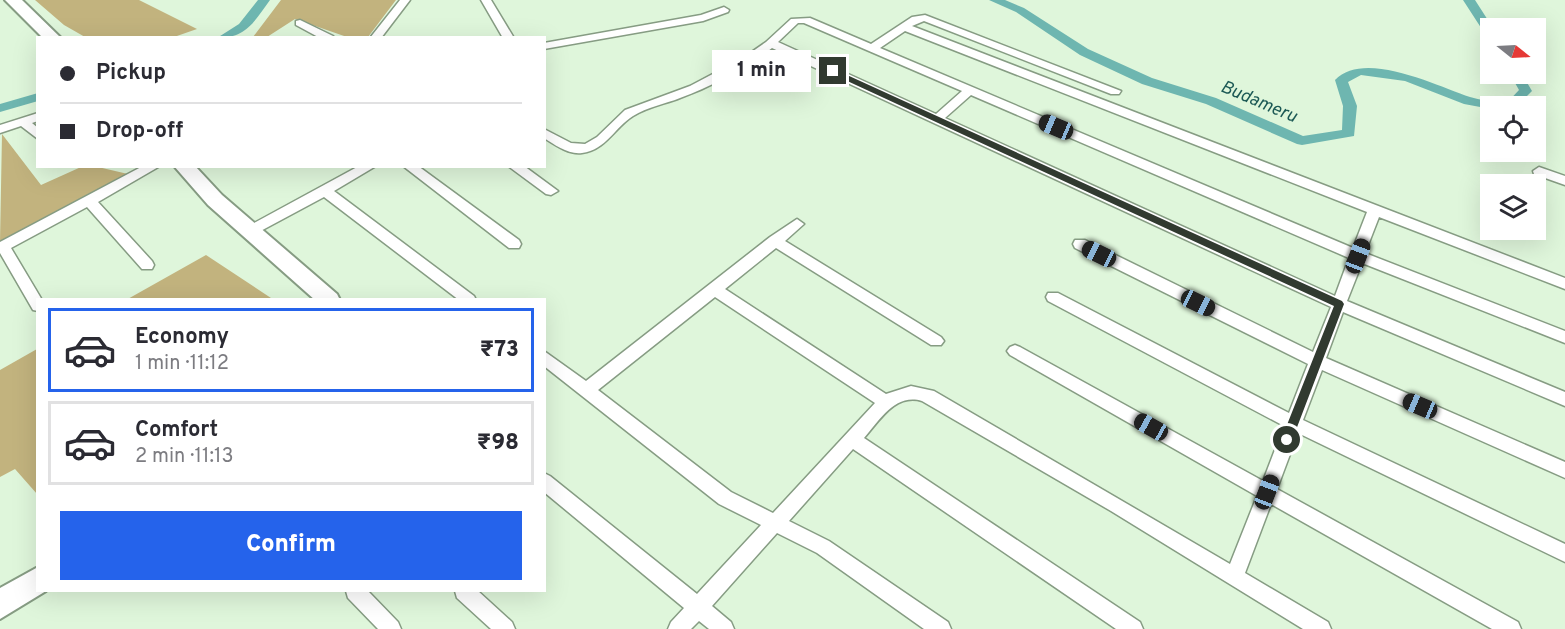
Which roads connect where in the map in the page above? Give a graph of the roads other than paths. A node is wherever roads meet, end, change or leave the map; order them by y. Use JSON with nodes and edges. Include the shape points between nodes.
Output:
{"nodes":[{"id":1,"x":13,"y":0,"type":"edge"},
{"id":2,"x":405,"y":0,"type":"edge"},
{"id":3,"x":486,"y":0,"type":"edge"},
{"id":4,"x":723,"y":10,"type":"dead end"},
{"id":5,"x":300,"y":23,"type":"dead end"},
{"id":6,"x":904,"y":27,"type":"junction"},
{"id":7,"x":51,"y":36,"type":"edge"},
{"id":8,"x":325,"y":36,"type":"edge"},
{"id":9,"x":377,"y":36,"type":"edge"},
{"id":10,"x":508,"y":36,"type":"edge"},
{"id":11,"x":771,"y":43,"type":"junction"},
{"id":12,"x":546,"y":46,"type":"edge"},
{"id":13,"x":872,"y":48,"type":"junction"},
{"id":14,"x":970,"y":90,"type":"junction"},
{"id":15,"x":1115,"y":92,"type":"dead end"},
{"id":16,"x":36,"y":118,"type":"edge"},
{"id":17,"x":937,"y":118,"type":"junction"},
{"id":18,"x":23,"y":122,"type":"junction"},
{"id":19,"x":0,"y":129,"type":"edge"},
{"id":20,"x":36,"y":133,"type":"edge"},
{"id":21,"x":546,"y":134,"type":"edge"},
{"id":22,"x":150,"y":168,"type":"edge"},
{"id":23,"x":185,"y":168,"type":"edge"},
{"id":24,"x":366,"y":168,"type":"edge"},
{"id":25,"x":412,"y":168,"type":"edge"},
{"id":26,"x":517,"y":168,"type":"edge"},
{"id":27,"x":1539,"y":171,"type":"dead end"},
{"id":28,"x":1565,"y":181,"type":"edge"},
{"id":29,"x":324,"y":190,"type":"junction"},
{"id":30,"x":551,"y":191,"type":"dead end"},
{"id":31,"x":90,"y":202,"type":"junction"},
{"id":32,"x":1376,"y":210,"type":"junction"},
{"id":33,"x":796,"y":224,"type":"dead end"},
{"id":34,"x":250,"y":231,"type":"junction"},
{"id":35,"x":775,"y":242,"type":"junction"},
{"id":36,"x":514,"y":244,"type":"dead end"},
{"id":37,"x":1080,"y":244,"type":"dead end"},
{"id":38,"x":1,"y":247,"type":"edge"},
{"id":39,"x":1358,"y":256,"type":"junction"},
{"id":40,"x":147,"y":265,"type":"dead end"},
{"id":41,"x":1565,"y":284,"type":"edge"},
{"id":42,"x":714,"y":289,"type":"junction"},
{"id":43,"x":1053,"y":297,"type":"dead end"},
{"id":44,"x":326,"y":298,"type":"edge"},
{"id":45,"x":464,"y":298,"type":"edge"},
{"id":46,"x":36,"y":303,"type":"edge"},
{"id":47,"x":1339,"y":304,"type":"junction"},
{"id":48,"x":1565,"y":337,"type":"edge"},
{"id":49,"x":936,"y":341,"type":"dead end"},
{"id":50,"x":1015,"y":351,"type":"dead end"},
{"id":51,"x":546,"y":358,"type":"edge"},
{"id":52,"x":1317,"y":361,"type":"junction"},
{"id":53,"x":587,"y":389,"type":"junction"},
{"id":54,"x":1565,"y":399,"type":"edge"},
{"id":55,"x":886,"y":402,"type":"junction"},
{"id":56,"x":1293,"y":423,"type":"junction"},
{"id":57,"x":852,"y":439,"type":"junction"},
{"id":58,"x":1565,"y":470,"type":"edge"},
{"id":59,"x":546,"y":483,"type":"edge"},
{"id":60,"x":1267,"y":492,"type":"junction"},
{"id":61,"x":773,"y":523,"type":"junction"},
{"id":62,"x":1565,"y":553,"type":"edge"},
{"id":63,"x":1234,"y":578,"type":"junction"},
{"id":64,"x":36,"y":581,"type":"edge"},
{"id":65,"x":356,"y":592,"type":"edge"},
{"id":66,"x":465,"y":592,"type":"edge"},
{"id":67,"x":0,"y":605,"type":"edge"},
{"id":68,"x":699,"y":608,"type":"junction"},
{"id":69,"x":391,"y":629,"type":"edge"},
{"id":70,"x":505,"y":629,"type":"edge"},
{"id":71,"x":678,"y":629,"type":"edge"},
{"id":72,"x":724,"y":629,"type":"edge"},
{"id":73,"x":941,"y":629,"type":"edge"},
{"id":74,"x":1133,"y":629,"type":"edge"},
{"id":75,"x":1322,"y":629,"type":"edge"},
{"id":76,"x":1511,"y":629,"type":"edge"}],
"edges":[{"from":1,"to":7,"type":"street"},
{"from":2,"to":9,"type":"street"},
{"from":3,"to":10,"type":"street"},
{"from":4,"to":12,"type":"street","via":[[703,18]]},
{"from":5,"to":8,"type":"street"},
{"from":6,"to":13,"type":"street"},
{"from":6,"to":15,"type":"street","via":[[916,19],[929,20]]},
{"from":6,"to":32,"type":"street"},
{"from":11,"to":13,"type":"street","via":[[790,23],[800,19]]},
{"from":11,"to":17,"type":"street"},
{"from":11,"to":21,"type":"street","via":[[692,89],[627,115],[589,148],[571,148]]},
{"from":13,"to":14,"type":"street"},
{"from":14,"to":17,"type":"street"},
{"from":14,"to":39,"type":"street"},
{"from":16,"to":18,"type":"street"},
{"from":17,"to":47,"type":"street"},
{"from":18,"to":19,"type":"street"},
{"from":18,"to":20,"type":"street"},
{"from":22,"to":31,"type":"street"},
{"from":23,"to":34,"type":"street"},
{"from":24,"to":29,"type":"street"},
{"from":25,"to":36,"type":"street"},
{"from":26,"to":30,"type":"street"},
{"from":27,"to":28,"type":"street"},
{"from":29,"to":34,"type":"street"},
{"from":29,"to":45,"type":"street"},
{"from":31,"to":38,"type":"street"},
{"from":31,"to":40,"type":"street"},
{"from":32,"to":39,"type":"street"},
{"from":32,"to":41,"type":"street"},
{"from":33,"to":35,"type":"street"},
{"from":34,"to":44,"type":"street"},
{"from":35,"to":42,"type":"street"},
{"from":35,"to":49,"type":"street"},
{"from":37,"to":52,"type":"street"},
{"from":38,"to":46,"type":"street"},
{"from":39,"to":47,"type":"street"},
{"from":39,"to":48,"type":"street"},
{"from":42,"to":53,"type":"street"},
{"from":42,"to":55,"type":"street"},
{"from":43,"to":56,"type":"street"},
{"from":47,"to":52,"type":"street"},
{"from":47,"to":54,"type":"street"},
{"from":50,"to":60,"type":"street"},
{"from":51,"to":53,"type":"street"},
{"from":52,"to":56,"type":"street"},
{"from":52,"to":58,"type":"street"},
{"from":53,"to":61,"type":"street","via":[[725,498]]},
{"from":55,"to":57,"type":"street"},
{"from":55,"to":63,"type":"street","via":[[911,391],[928,396]]},
{"from":56,"to":60,"type":"street"},
{"from":56,"to":62,"type":"street"},
{"from":57,"to":61,"type":"street"},
{"from":57,"to":74,"type":"street"},
{"from":59,"to":68,"type":"street"},
{"from":60,"to":63,"type":"street"},
{"from":60,"to":76,"type":"street"},
{"from":61,"to":68,"type":"street"},
{"from":61,"to":73,"type":"street","via":[[823,547]]},
{"from":63,"to":75,"type":"street"},
{"from":64,"to":67,"type":"street"},
{"from":65,"to":69,"type":"street"},
{"from":66,"to":70,"type":"street"},
{"from":68,"to":71,"type":"street"},
{"from":68,"to":72,"type":"street"}]}
